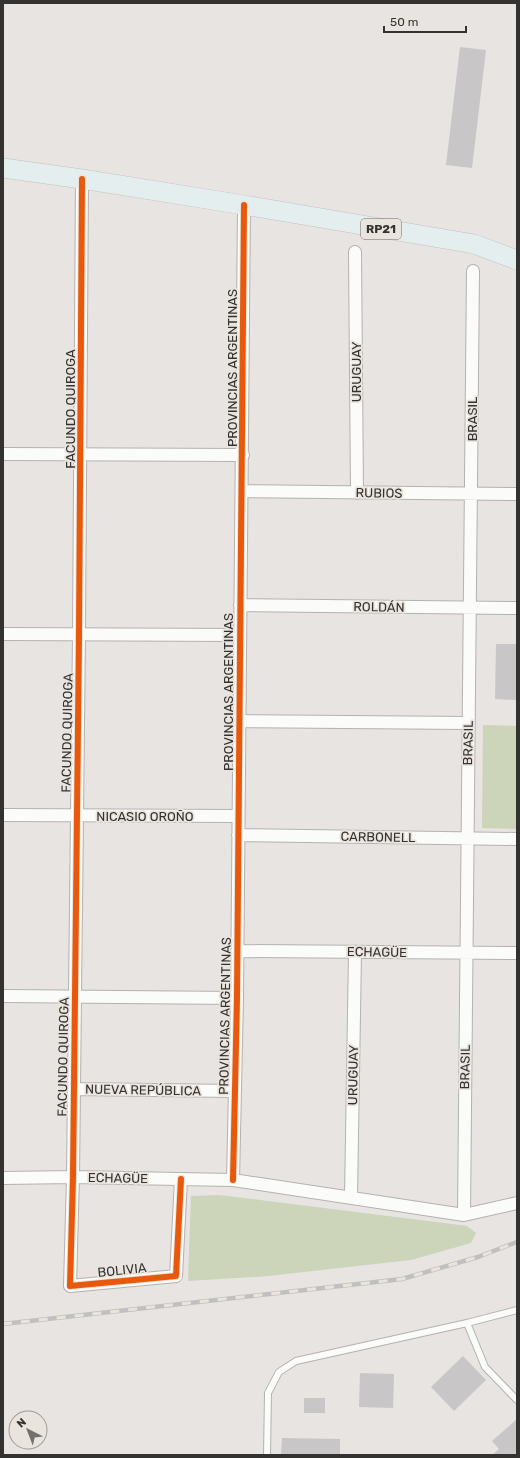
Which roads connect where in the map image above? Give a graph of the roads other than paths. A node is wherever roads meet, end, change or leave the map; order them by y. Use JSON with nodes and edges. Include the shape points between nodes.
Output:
{"nodes":[{"id":1,"x":3,"y":168,"type":"edge"},
{"id":2,"x":82,"y":179,"type":"junction"},
{"id":3,"x":244,"y":205,"type":"junction"},
{"id":4,"x":355,"y":252,"type":"dead end"},
{"id":5,"x":517,"y":260,"type":"edge"},
{"id":6,"x":473,"y":271,"type":"dead end"},
{"id":7,"x":3,"y":454,"type":"edge"},
{"id":8,"x":80,"y":455,"type":"junction"},
{"id":9,"x":242,"y":455,"type":"junction"},
{"id":10,"x":242,"y":491,"type":"junction"},
{"id":11,"x":357,"y":493,"type":"junction"},
{"id":12,"x":471,"y":494,"type":"junction"},
{"id":13,"x":517,"y":494,"type":"edge"},
{"id":14,"x":240,"y":605,"type":"junction"},
{"id":15,"x":469,"y":608,"type":"junction"},
{"id":16,"x":517,"y":608,"type":"edge"},
{"id":17,"x":3,"y":634,"type":"edge"},
{"id":18,"x":79,"y":634,"type":"junction"},
{"id":19,"x":240,"y":636,"type":"junction"},
{"id":20,"x":239,"y":721,"type":"junction"},
{"id":21,"x":468,"y":723,"type":"junction"},
{"id":22,"x":3,"y":815,"type":"edge"},
{"id":23,"x":77,"y":815,"type":"junction"},
{"id":24,"x":238,"y":816,"type":"junction"},
{"id":25,"x":238,"y":835,"type":"junction"},
{"id":26,"x":467,"y":839,"type":"junction"},
{"id":27,"x":517,"y":839,"type":"edge"},
{"id":28,"x":237,"y":951,"type":"junction"},
{"id":29,"x":355,"y":952,"type":"junction"},
{"id":30,"x":466,"y":953,"type":"junction"},
{"id":31,"x":517,"y":953,"type":"edge"},
{"id":32,"x":3,"y":996,"type":"edge"},
{"id":33,"x":75,"y":996,"type":"junction"},
{"id":34,"x":237,"y":998,"type":"junction"},
{"id":35,"x":74,"y":1089,"type":"junction"},
{"id":36,"x":235,"y":1091,"type":"junction"},
{"id":37,"x":73,"y":1177,"type":"junction"},
{"id":38,"x":3,"y":1178,"type":"edge"},
{"id":39,"x":181,"y":1179,"type":"junction"},
{"id":40,"x":233,"y":1180,"type":"junction"},
{"id":41,"x":351,"y":1198,"type":"junction"},
{"id":42,"x":517,"y":1203,"type":"edge"},
{"id":43,"x":464,"y":1214,"type":"junction"},
{"id":44,"x":70,"y":1286,"type":"joint"},
{"id":45,"x":517,"y":1310,"type":"edge"},
{"id":46,"x":467,"y":1323,"type":"junction"},
{"id":47,"x":517,"y":1400,"type":"edge"},
{"id":48,"x":267,"y":1455,"type":"edge"}],
"edges":[{"from":1,"to":2,"type":"main road","number":"RP21"},
{"from":2,"to":3,"type":"main road","number":"RP21"},
{"from":2,"to":8,"type":"street","name":"FACUNDO QUIROGA"},
{"from":3,"to":5,"type":"main road","number":"RP21","via":[[474,244]]},
{"from":3,"to":9,"type":"street","name":"PROVINCIAS ARGENTINAS"},
{"from":4,"to":11,"type":"street","name":"URUGUAY"},
{"from":6,"to":12,"type":"street","name":"BRASIL"},
{"from":7,"to":8,"type":"street"},
{"from":8,"to":9,"type":"street"},
{"from":8,"to":18,"type":"street","name":"FACUNDO QUIROGA"},
{"from":9,"to":10,"type":"street","name":"PROVINCIAS ARGENTINAS"},
{"from":10,"to":11,"type":"street","name":"RUBIOS"},
{"from":10,"to":14,"type":"street","name":"PROVINCIAS ARGENTINAS"},
{"from":11,"to":12,"type":"street","name":"RUBIOS"},
{"from":12,"to":13,"type":"street","name":"RUBIOS"},
{"from":12,"to":15,"type":"street","name":"BRASIL"},
{"from":14,"to":15,"type":"street","name":"ROLDÁN"},
{"from":14,"to":19,"type":"street","name":"PROVINCIAS ARGENTINAS"},
{"from":15,"to":16,"type":"street","name":"ROLDÁN"},
{"from":15,"to":21,"type":"street","name":"BRASIL"},
{"from":17,"to":18,"type":"street"},
{"from":18,"to":19,"type":"street"},
{"from":18,"to":23,"type":"street","name":"FACUNDO QUIROGA"},
{"from":19,"to":20,"type":"street","name":"PROVINCIAS ARGENTINAS"},
{"from":20,"to":21,"type":"street"},
{"from":20,"to":24,"type":"street","name":"PROVINCIAS ARGENTINAS"},
{"from":21,"to":26,"type":"street","name":"BRASIL"},
{"from":22,"to":23,"type":"street","name":"NICASIO OROÑO"},
{"from":23,"to":24,"type":"street","name":"NICASIO OROÑO"},
{"from":23,"to":33,"type":"street","name":"FACUNDO QUIROGA"},
{"from":24,"to":25,"type":"street","name":"PROVINCIAS ARGENTINAS"},
{"from":25,"to":26,"type":"street","name":"CARBONELL"},
{"from":25,"to":28,"type":"street","name":"PROVINCIAS ARGENTINAS"},
{"from":26,"to":27,"type":"street","name":"CARBONELL"},
{"from":26,"to":30,"type":"street","name":"BRASIL"},
{"from":28,"to":29,"type":"street","name":"ECHAGÜE"},
{"from":28,"to":34,"type":"street","name":"PROVINCIAS ARGENTINAS"},
{"from":29,"to":30,"type":"street","name":"ECHAGÜE"},
{"from":29,"to":41,"type":"street","name":"URUGUAY"},
{"from":30,"to":31,"type":"street","name":"ECHAGÜE"},
{"from":30,"to":43,"type":"street","name":"BRASIL"},
{"from":32,"to":33,"type":"street"},
{"from":33,"to":34,"type":"street"},
{"from":33,"to":35,"type":"street","name":"FACUNDO QUIROGA"},
{"from":34,"to":36,"type":"street","name":"PROVINCIAS ARGENTINAS"},
{"from":35,"to":36,"type":"street","name":"NUEVA REPÚBLICA"},
{"from":35,"to":37,"type":"street","name":"FACUNDO QUIROGA"},
{"from":36,"to":40,"type":"street","name":"PROVINCIAS ARGENTINAS"},
{"from":37,"to":38,"type":"street","name":"ECHAGÜE"},
{"from":37,"to":39,"type":"street","name":"ECHAGÜE"},
{"from":37,"to":44,"type":"street","name":"FACUNDO QUIROGA"},
{"from":39,"to":40,"type":"street","name":"ECHAGÜE"},
{"from":39,"to":44,"type":"street","name":"BOLIVIA","via":[[176,1276]]},
{"from":40,"to":41,"type":"street"},
{"from":41,"to":43,"type":"street"},
{"from":42,"to":43,"type":"street"},
{"from":45,"to":46,"type":"lane"},
{"from":46,"to":47,"type":"lane","via":[[485,1367]]},
{"from":46,"to":48,"type":"lane","via":[[296,1361],[279,1372],[268,1393]]}]}
